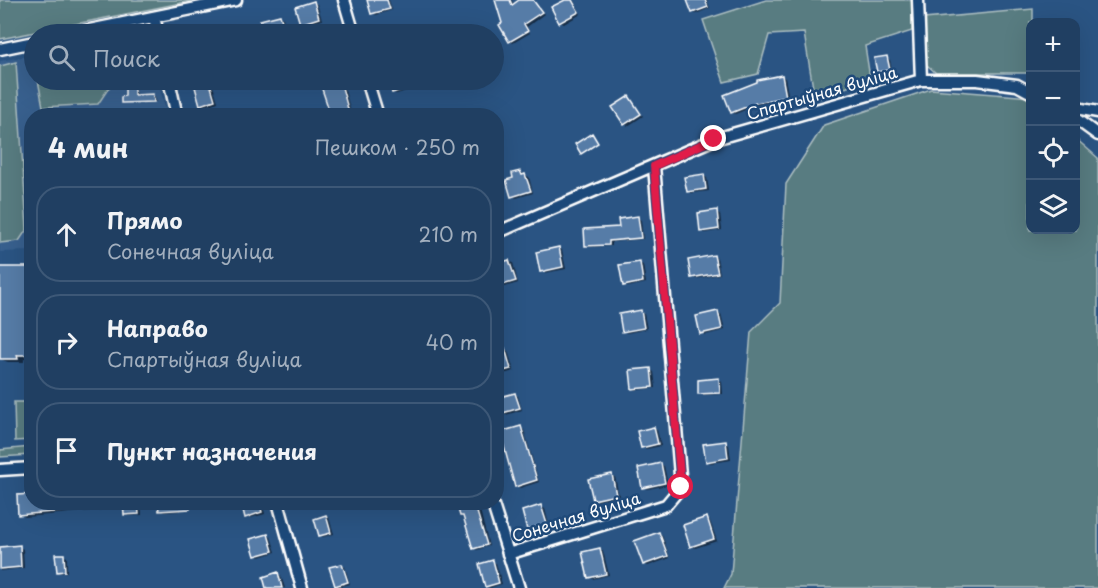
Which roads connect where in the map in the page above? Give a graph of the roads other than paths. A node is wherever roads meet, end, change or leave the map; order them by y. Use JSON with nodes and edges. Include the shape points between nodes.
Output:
{"nodes":[{"id":1,"x":236,"y":0,"type":"edge"},
{"id":2,"x":344,"y":0,"type":"edge"},
{"id":3,"x":918,"y":0,"type":"edge"},
{"id":4,"x":154,"y":17,"type":"junction"},
{"id":5,"x":119,"y":24,"type":"edge"},
{"id":6,"x":156,"y":24,"type":"edge"},
{"id":7,"x":351,"y":24,"type":"edge"},
{"id":8,"x":24,"y":44,"type":"edge"},
{"id":9,"x":0,"y":49,"type":"edge"},
{"id":10,"x":921,"y":80,"type":"junction"},
{"id":11,"x":171,"y":90,"type":"edge"},
{"id":12,"x":370,"y":90,"type":"edge"},
{"id":13,"x":1026,"y":90,"type":"edge"},
{"id":14,"x":175,"y":108,"type":"edge"},
{"id":15,"x":376,"y":108,"type":"edge"},
{"id":16,"x":1080,"y":109,"type":"edge"},
{"id":17,"x":1098,"y":112,"type":"edge"},
{"id":18,"x":1080,"y":122,"type":"edge"},
{"id":19,"x":1098,"y":135,"type":"edge"},
{"id":20,"x":654,"y":166,"type":"junction"},
{"id":21,"x":504,"y":230,"type":"edge"},
{"id":22,"x":24,"y":468,"type":"edge"},
{"id":23,"x":0,"y":470,"type":"edge"},
{"id":24,"x":280,"y":510,"type":"edge"},
{"id":25,"x":494,"y":510,"type":"edge"},
{"id":26,"x":508,"y":554,"type":"junction"},
{"id":27,"x":302,"y":588,"type":"edge"},
{"id":28,"x":519,"y":588,"type":"edge"}],
"edges":[{"from":1,"to":4,"type":"street"},
{"from":2,"to":7,"type":"street"},
{"from":3,"to":10,"type":"street"},
{"from":4,"to":5,"type":"street"},
{"from":4,"to":6,"type":"street"},
{"from":8,"to":9,"type":"street"},
{"from":10,"to":13,"type":"street","name":"Спартыўная вуліца","via":[[977,80]]},
{"from":10,"to":20,"type":"street","name":"Спартыўная вуліца","via":[[714,139]]},
{"from":11,"to":14,"type":"street"},
{"from":12,"to":15,"type":"street"},
{"from":16,"to":17,"type":"street"},
{"from":18,"to":19,"type":"street"},
{"from":20,"to":21,"type":"street","name":"Спартыўная вуліца"},
{"from":20,"to":26,"type":"street","name":"Сонечная вуліца","via":[[681,487],[666,505]]},
{"from":22,"to":23,"type":"street"},
{"from":24,"to":27,"type":"street"},
{"from":25,"to":26,"type":"street"},
{"from":26,"to":28,"type":"street"}]}
